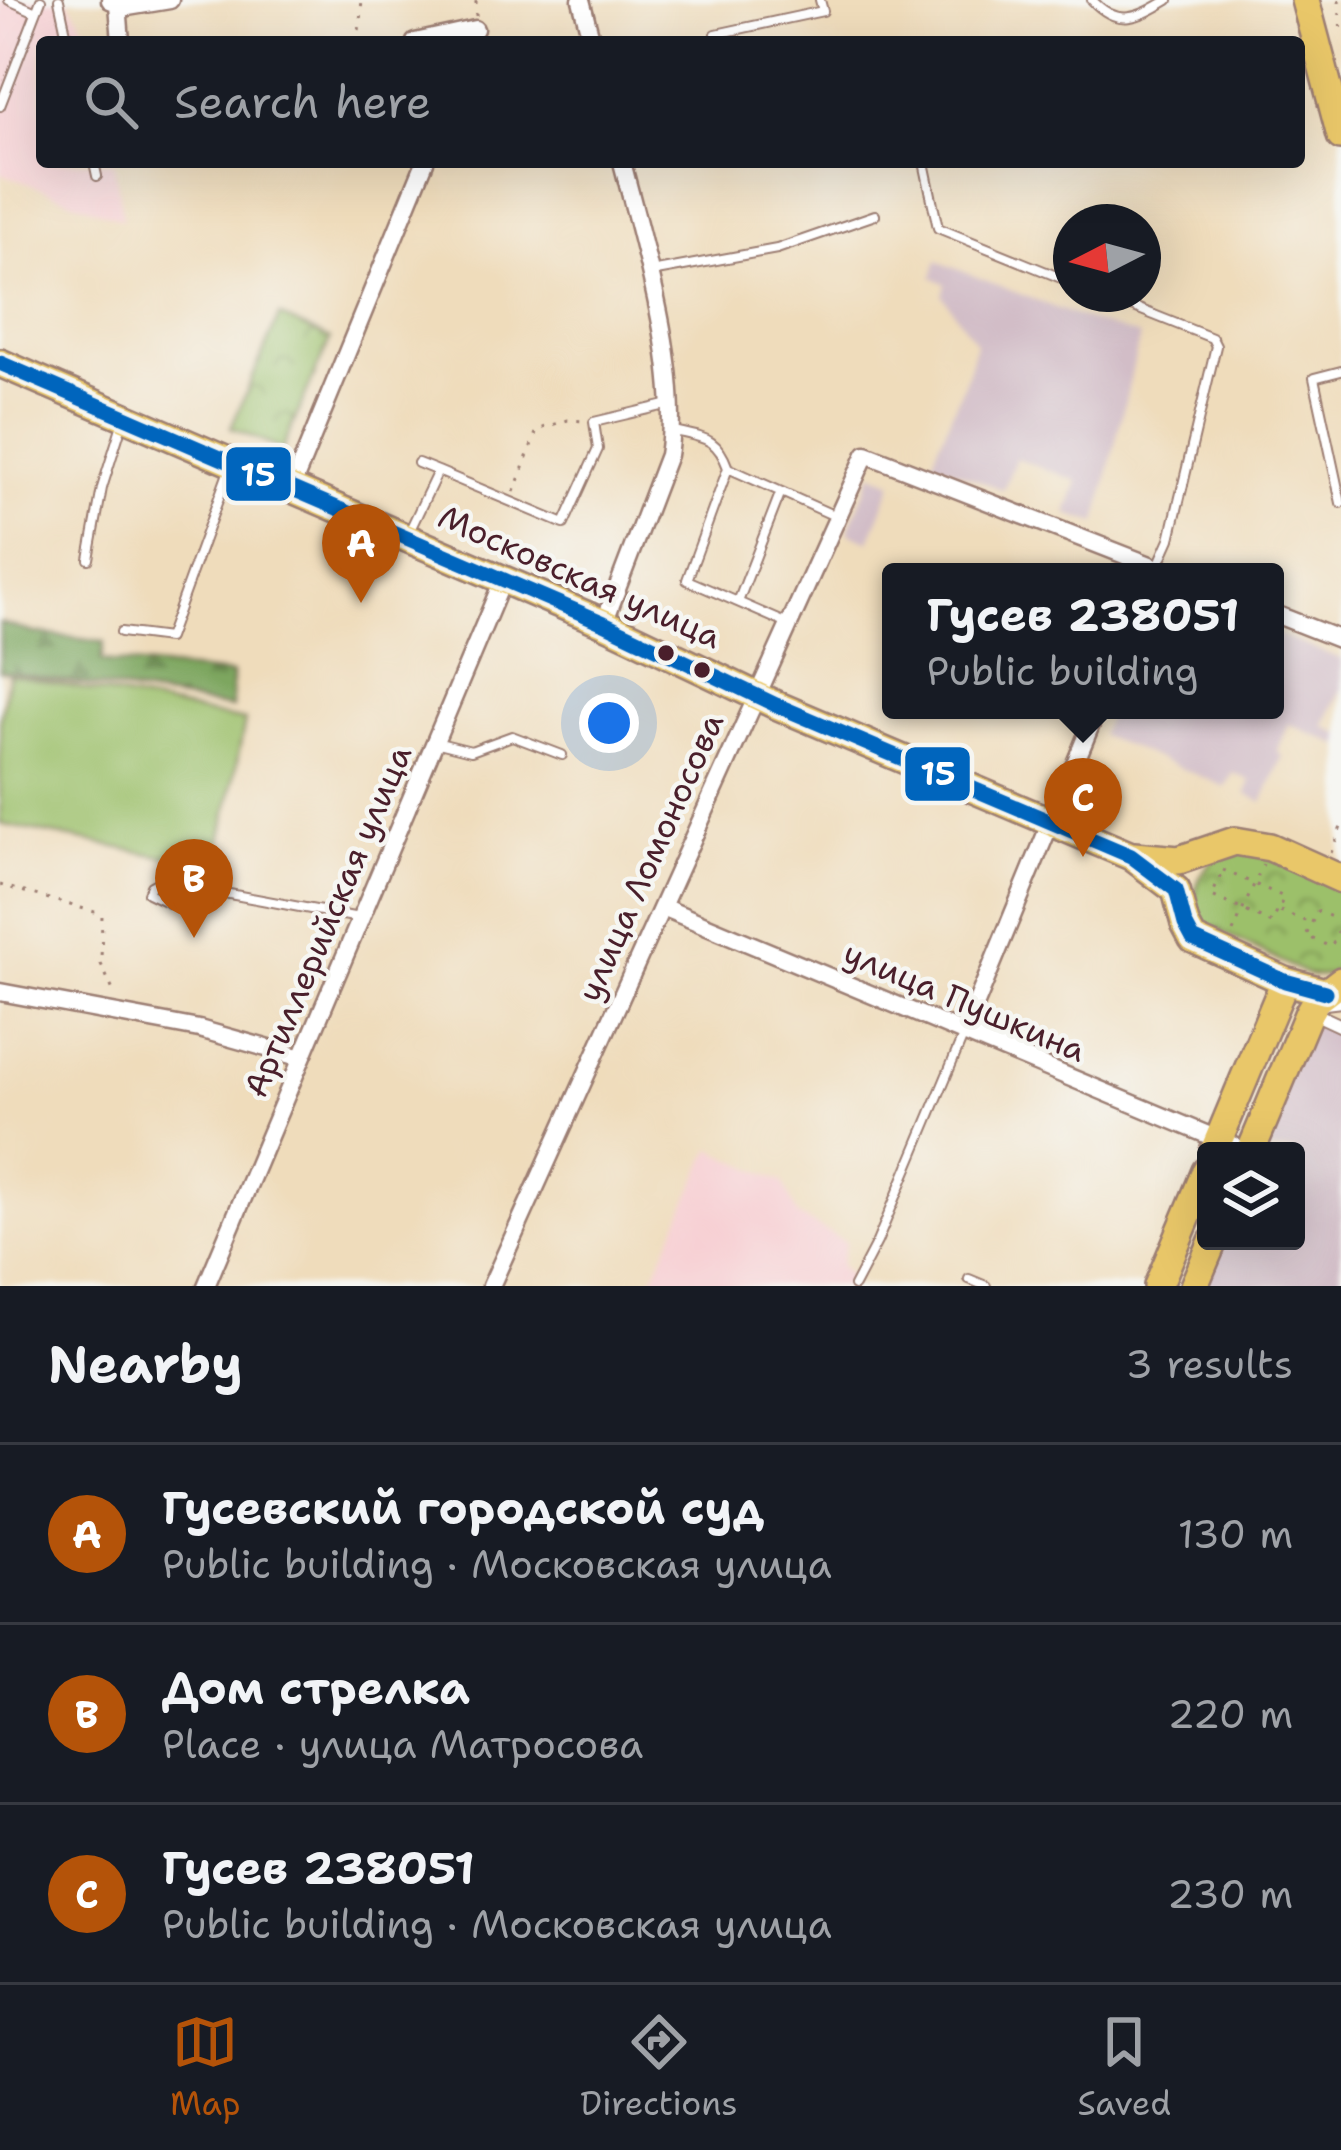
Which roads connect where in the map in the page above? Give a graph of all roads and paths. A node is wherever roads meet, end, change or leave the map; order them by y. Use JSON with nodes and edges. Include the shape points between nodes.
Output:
{"nodes":[{"id":1,"x":9,"y":0,"type":"edge"},
{"id":2,"x":41,"y":0,"type":"edge"},
{"id":3,"x":59,"y":0,"type":"edge"},
{"id":4,"x":170,"y":0,"type":"edge"},
{"id":5,"x":362,"y":0,"type":"edge"},
{"id":6,"x":581,"y":0,"type":"edge"},
{"id":7,"x":820,"y":0,"type":"edge"},
{"id":8,"x":1092,"y":0,"type":"edge"},
{"id":9,"x":1168,"y":0,"type":"edge"},
{"id":10,"x":1305,"y":0,"type":"edge"},
{"id":11,"x":1340,"y":0,"type":"edge"},
{"id":12,"x":114,"y":2,"type":"edge"},
{"id":13,"x":36,"y":13,"type":"junction"},
{"id":14,"x":475,"y":29,"type":"dead end"},
{"id":15,"x":716,"y":34,"type":"dead end"},
{"id":16,"x":1341,"y":35,"type":"edge"},
{"id":17,"x":67,"y":36,"type":"edge"},
{"id":18,"x":120,"y":36,"type":"edge"},
{"id":19,"x":359,"y":36,"type":"edge"},
{"id":20,"x":443,"y":36,"type":"edge"},
{"id":21,"x":590,"y":36,"type":"edge"},
{"id":22,"x":0,"y":106,"type":"edge"},
{"id":23,"x":1341,"y":136,"type":"edge"},
{"id":24,"x":95,"y":168,"type":"edge"},
{"id":25,"x":423,"y":168,"type":"edge"},
{"id":26,"x":623,"y":168,"type":"edge"},
{"id":27,"x":925,"y":168,"type":"edge"},
{"id":28,"x":97,"y":176,"type":"dead end"},
{"id":29,"x":874,"y":215,"type":"dead end"},
{"id":30,"x":649,"y":272,"type":"junction"},
{"id":31,"x":1053,"y":275,"type":"edge"},
{"id":32,"x":1146,"y":312,"type":"edge"},
{"id":33,"x":0,"y":363,"type":"edge"},
{"id":34,"x":1341,"y":371,"type":"edge"},
{"id":35,"x":672,"y":404,"type":"junction"},
{"id":36,"x":124,"y":417,"type":"junction"},
{"id":37,"x":594,"y":422,"type":"junction"},
{"id":38,"x":672,"y":431,"type":"junction"},
{"id":39,"x":231,"y":463,"type":"junction"},
{"id":40,"x":418,"y":463,"type":"dead end"},
{"id":41,"x":728,"y":468,"type":"junction"},
{"id":42,"x":438,"y":471,"type":"junction"},
{"id":43,"x":291,"y":489,"type":"junction"},
{"id":44,"x":780,"y":494,"type":"junction"},
{"id":45,"x":510,"y":502,"type":"junction"},
{"id":46,"x":1341,"y":503,"type":"edge"},
{"id":47,"x":837,"y":517,"type":"junction"},
{"id":48,"x":407,"y":538,"type":"junction"},
{"id":49,"x":89,"y":559,"type":"dead end"},
{"id":50,"x":1140,"y":563,"type":"edge"},
{"id":51,"x":1162,"y":563,"type":"edge"},
{"id":52,"x":503,"y":580,"type":"junction"},
{"id":53,"x":738,"y":602,"type":"junction"},
{"id":54,"x":1284,"y":618,"type":"edge"},
{"id":55,"x":604,"y":622,"type":"junction"},
{"id":56,"x":788,"y":624,"type":"junction"},
{"id":57,"x":121,"y":632,"type":"dead end"},
{"id":58,"x":1341,"y":640,"type":"edge"},
{"id":59,"x":755,"y":695,"type":"junction"},
{"id":60,"x":1092,"y":719,"type":"edge"},
{"id":61,"x":435,"y":742,"type":"junction"},
{"id":62,"x":562,"y":755,"type":"dead end"},
{"id":63,"x":1048,"y":823,"type":"junction"},
{"id":64,"x":1341,"y":827,"type":"edge"},
{"id":65,"x":1202,"y":851,"type":"junction"},
{"id":66,"x":1268,"y":854,"type":"dead end"},
{"id":67,"x":1131,"y":856,"type":"junction"},
{"id":68,"x":1336,"y":863,"type":"edge"},
{"id":69,"x":1255,"y":884,"type":"junction"},
{"id":70,"x":0,"y":885,"type":"edge"},
{"id":71,"x":196,"y":889,"type":"junction"},
{"id":72,"x":662,"y":907,"type":"junction"},
{"id":73,"x":1181,"y":908,"type":"junction"},
{"id":74,"x":1243,"y":910,"type":"junction"},
{"id":75,"x":1278,"y":910,"type":"junction"},
{"id":76,"x":361,"y":919,"type":"junction"},
{"id":77,"x":1341,"y":923,"type":"edge"},
{"id":78,"x":1312,"y":924,"type":"junction"},
{"id":79,"x":1230,"y":939,"type":"dead end"},
{"id":80,"x":1285,"y":981,"type":"junction"},
{"id":81,"x":1336,"y":991,"type":"edge"},
{"id":82,"x":0,"y":992,"type":"edge"},
{"id":83,"x":113,"y":1011,"type":"junction"},
{"id":84,"x":1341,"y":1026,"type":"edge"},
{"id":85,"x":964,"y":1033,"type":"junction"},
{"id":86,"x":302,"y":1058,"type":"junction"},
{"id":87,"x":1208,"y":1142,"type":"edge"},
{"id":88,"x":1219,"y":1142,"type":"edge"},
{"id":89,"x":1252,"y":1142,"type":"edge"},
{"id":90,"x":1197,"y":1193,"type":"edge"},
{"id":91,"x":1209,"y":1250,"type":"edge"},
{"id":92,"x":969,"y":1279,"type":"dead end"},
{"id":93,"x":206,"y":1286,"type":"edge"},
{"id":94,"x":491,"y":1286,"type":"edge"},
{"id":95,"x":854,"y":1286,"type":"edge"},
{"id":96,"x":986,"y":1286,"type":"edge"},
{"id":97,"x":1158,"y":1286,"type":"edge"},
{"id":98,"x":1194,"y":1286,"type":"edge"}],
"edges":[{"from":1,"to":13,"type":"lane"},
{"from":2,"to":13,"type":"lane"},
{"from":3,"to":17,"type":"lane"},
{"from":4,"to":12,"type":"street"},
{"from":5,"to":19,"type":"path"},
{"from":6,"to":21,"type":"street"},
{"from":7,"to":15,"type":"lane","via":[[823,11]]},
{"from":8,"to":9,"type":"lane","via":[[1107,15],[1126,18]]},
{"from":10,"to":23,"type":"main road"},
{"from":11,"to":16,"type":"path"},
{"from":12,"to":18,"type":"street"},
{"from":13,"to":22,"type":"lane"},
{"from":14,"to":20,"type":"street"},
{"from":24,"to":28,"type":"lane"},
{"from":25,"to":43,"type":"street"},
{"from":26,"to":30,"type":"street"},
{"from":27,"to":31,"type":"lane","via":[[938,228]]},
{"from":29,"to":30,"type":"lane","via":[[777,249]]},
{"from":30,"to":35,"type":"street"},
{"from":32,"to":51,"type":"lane","via":[[1216,346]]},
{"from":33,"to":36,"type":"main road","name":"Московская улица"},
{"from":34,"to":46,"type":"lane","via":[[1314,378]]},
{"from":35,"to":37,"type":"lane"},
{"from":35,"to":38,"type":"street"},
{"from":36,"to":39,"type":"main road","name":"Московская улица"},
{"from":36,"to":49,"type":"lane"},
{"from":37,"to":45,"type":"path","via":[[537,430]]},
{"from":37,"to":45,"type":"lane","via":[[598,448],[564,524]]},
{"from":38,"to":41,"type":"lane","via":[[708,440]]},
{"from":38,"to":55,"type":"street"},
{"from":39,"to":43,"type":"main road","name":"Московская улица"},
{"from":39,"to":57,"type":"lane","via":[[168,638]]},
{"from":40,"to":42,"type":"lane"},
{"from":41,"to":44,"type":"lane"},
{"from":41,"to":53,"type":"lane","via":[[687,580]]},
{"from":42,"to":45,"type":"lane"},
{"from":42,"to":48,"type":"lane"},
{"from":43,"to":48,"type":"main road","name":"Московская улица"},
{"from":44,"to":47,"type":"lane"},
{"from":44,"to":53,"type":"lane"},
{"from":47,"to":50,"type":"street","name":"улица Ломоносова","via":[[866,454]]},
{"from":47,"to":56,"type":"street","name":"улица Ломоносова"},
{"from":48,"to":52,"type":"main road","name":"Московская улица"},
{"from":52,"to":55,"type":"main road","name":"Московская улица"},
{"from":52,"to":61,"type":"street","name":"Артиллерийская улица"},
{"from":53,"to":56,"type":"lane"},
{"from":54,"to":58,"type":"street"},
{"from":55,"to":59,"type":"main road","name":"Московская улица"},
{"from":56,"to":59,"type":"street","name":"улица Ломоносова"},
{"from":59,"to":63,"type":"main road","name":"Московская улица"},
{"from":59,"to":72,"type":"street","name":"улица Ломоносова"},
{"from":60,"to":63,"type":"street"},
{"from":61,"to":62,"type":"lane","via":[[471,752],[512,736]]},
{"from":61,"to":76,"type":"street","name":"Артиллерийская улица"},
{"from":63,"to":67,"type":"main road","name":"Московская улица"},
{"from":63,"to":85,"type":"street"},
{"from":64,"to":68,"type":"path"},
{"from":65,"to":67,"type":"main road","name":"Московская улица","via":[[1179,860]]},
{"from":65,"to":68,"type":"main road","name":"Московская улица","via":[[1235,841]]},
{"from":65,"to":73,"type":"main road"},
{"from":66,"to":69,"type":"path"},
{"from":67,"to":73,"type":"main road","name":"Московская улица","via":[[1171,884]]},
{"from":69,"to":74,"type":"path"},
{"from":69,"to":74,"type":"path","via":[[1223,870],[1212,896]]},
{"from":69,"to":75,"type":"path","via":[[1284,897]]},
{"from":70,"to":83,"type":"path","via":[[102,914],[101,964],[115,994]]},
{"from":71,"to":71,"type":"lane","via":[[169,902],[148,893],[164,879]]},
{"from":71,"to":76,"type":"lane"},
{"from":72,"to":85,"type":"street","name":"улица Пушкина"},
{"from":72,"to":94,"type":"street","name":"улица Ломоносова"},
{"from":73,"to":80,"type":"main road","name":"Московская улица","via":[[1193,938]]},
{"from":74,"to":75,"type":"path","via":[[1272,923]]},
{"from":74,"to":79,"type":"path"},
{"from":75,"to":78,"type":"path"},
{"from":76,"to":86,"type":"street","name":"Артиллерийская улица"},
{"from":77,"to":78,"type":"path","via":[[1318,911]]},
{"from":77,"to":78,"type":"path","via":[[1331,947],[1306,936]]},
{"from":80,"to":81,"type":"main road","name":"Московская улица"},
{"from":80,"to":88,"type":"main road"},
{"from":81,"to":84,"type":"street","via":[[1313,1013]]},
{"from":81,"to":89,"type":"main road","via":[[1309,1012]]},
{"from":82,"to":83,"type":"street"},
{"from":83,"to":86,"type":"street"},
{"from":85,"to":87,"type":"street","name":"улица Пушкина"},
{"from":85,"to":95,"type":"lane"},
{"from":86,"to":93,"type":"street","name":"Артиллерийская улица"},
{"from":90,"to":97,"type":"main road"},
{"from":91,"to":98,"type":"main road"},
{"from":92,"to":96,"type":"lane"}]}
